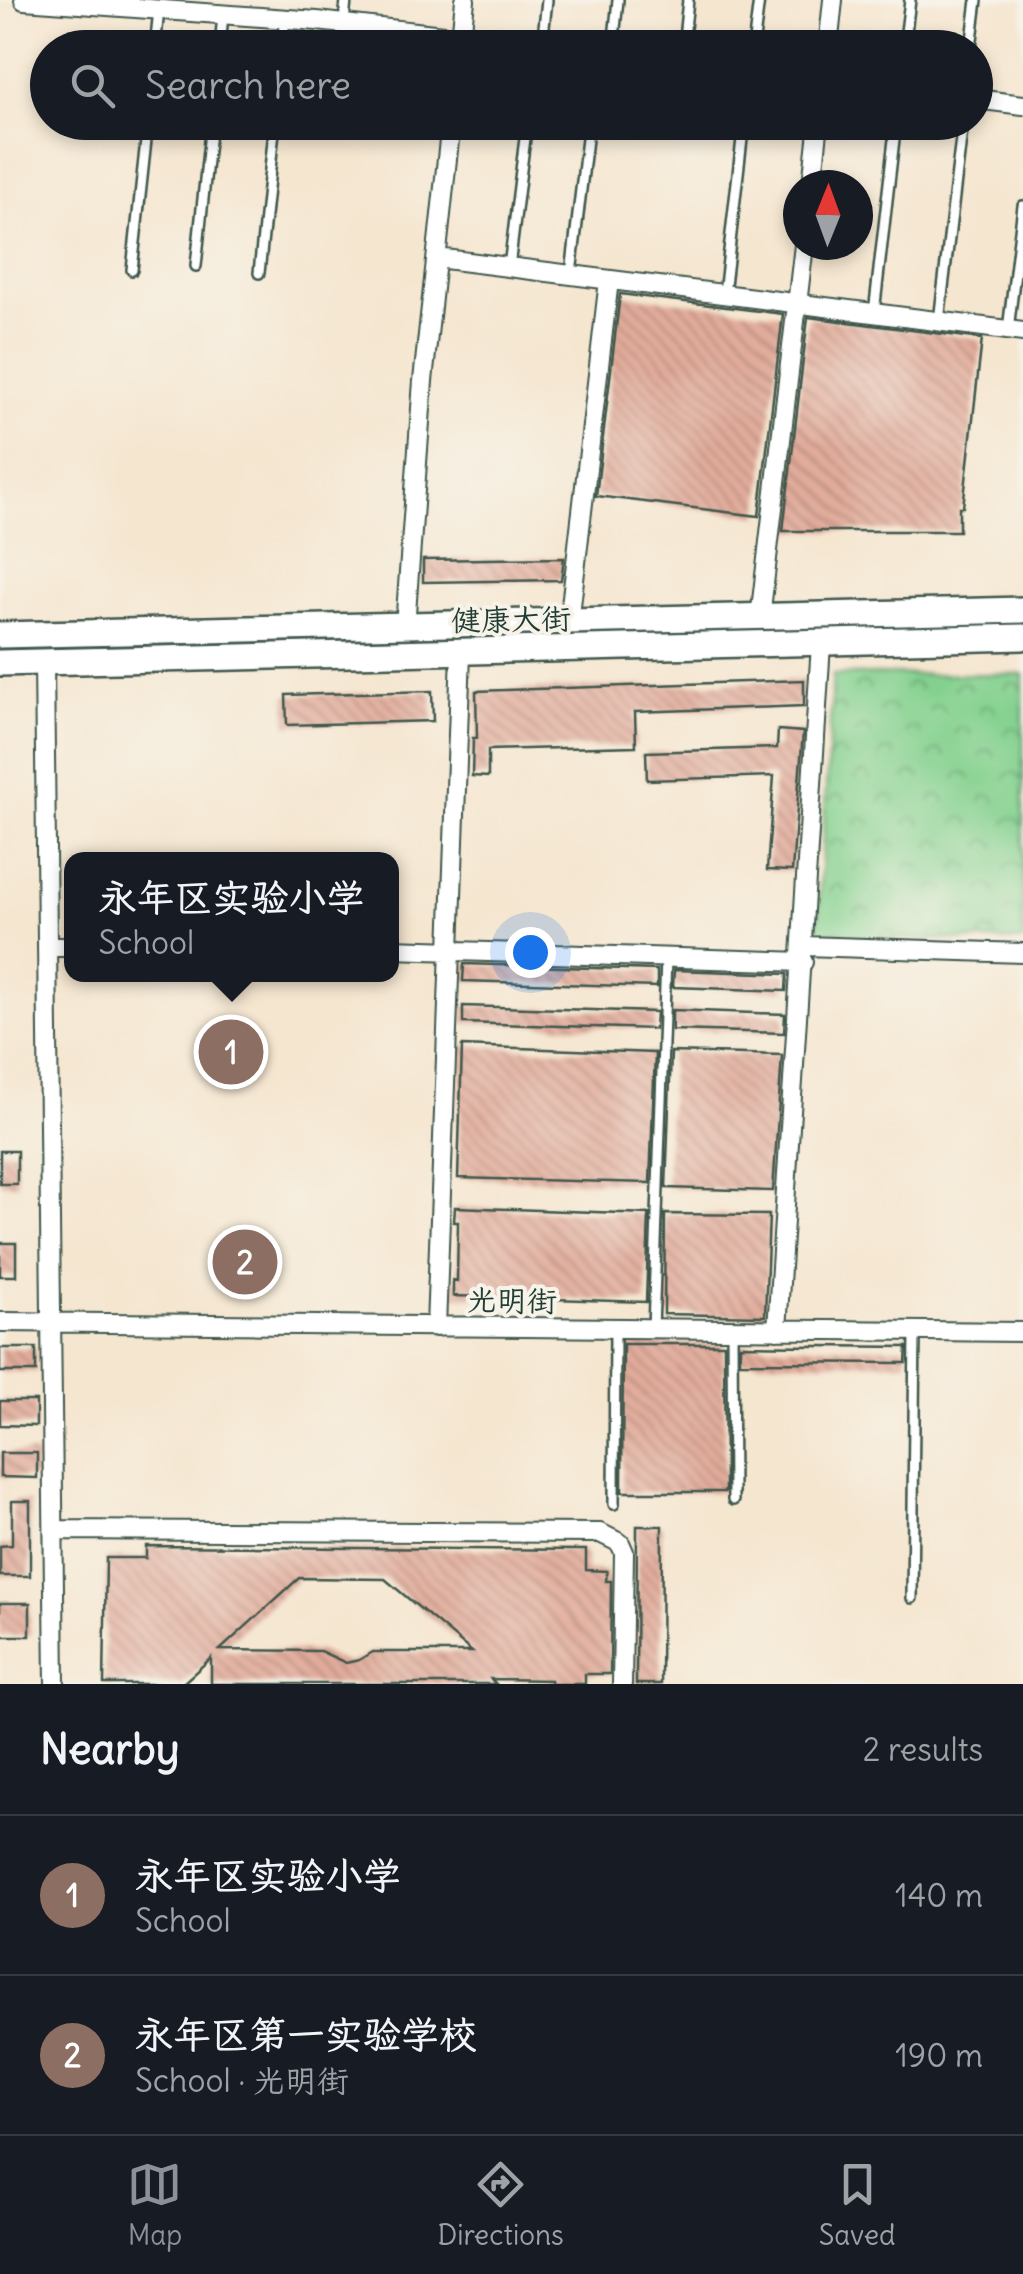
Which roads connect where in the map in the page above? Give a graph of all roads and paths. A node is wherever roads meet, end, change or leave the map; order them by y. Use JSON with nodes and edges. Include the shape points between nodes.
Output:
{"nodes":[{"id":1,"x":24,"y":0,"type":"edge"},
{"id":2,"x":346,"y":0,"type":"edge"},
{"id":3,"x":465,"y":0,"type":"edge"},
{"id":4,"x":546,"y":0,"type":"edge"},
{"id":5,"x":618,"y":0,"type":"edge"},
{"id":6,"x":688,"y":0,"type":"edge"},
{"id":7,"x":759,"y":0,"type":"edge"},
{"id":8,"x":833,"y":0,"type":"edge"},
{"id":9,"x":910,"y":0,"type":"edge"},
{"id":10,"x":977,"y":0,"type":"edge"},
{"id":11,"x":248,"y":8,"type":"edge"},
{"id":12,"x":159,"y":10,"type":"junction"},
{"id":13,"x":224,"y":14,"type":"junction"},
{"id":14,"x":284,"y":19,"type":"junction"},
{"id":15,"x":344,"y":23,"type":"junction"},
{"id":16,"x":157,"y":30,"type":"edge"},
{"id":17,"x":222,"y":30,"type":"edge"},
{"id":18,"x":283,"y":30,"type":"edge"},
{"id":19,"x":389,"y":30,"type":"edge"},
{"id":20,"x":461,"y":30,"type":"edge"},
{"id":21,"x":541,"y":30,"type":"edge"},
{"id":22,"x":615,"y":30,"type":"edge"},
{"id":23,"x":686,"y":30,"type":"edge"},
{"id":24,"x":755,"y":30,"type":"edge"},
{"id":25,"x":830,"y":30,"type":"edge"},
{"id":26,"x":906,"y":30,"type":"edge"},
{"id":27,"x":974,"y":30,"type":"edge"},
{"id":28,"x":993,"y":101,"type":"edge"},
{"id":29,"x":1023,"y":105,"type":"edge"},
{"id":30,"x":146,"y":140,"type":"edge"},
{"id":31,"x":209,"y":140,"type":"edge"},
{"id":32,"x":272,"y":140,"type":"edge"},
{"id":33,"x":450,"y":140,"type":"edge"},
{"id":34,"x":525,"y":140,"type":"edge"},
{"id":35,"x":588,"y":140,"type":"edge"},
{"id":36,"x":742,"y":140,"type":"edge"},
{"id":37,"x":817,"y":140,"type":"edge"},
{"id":38,"x":894,"y":140,"type":"edge"},
{"id":39,"x":960,"y":140,"type":"edge"},
{"id":40,"x":814,"y":170,"type":"edge"},
{"id":41,"x":1023,"y":206,"type":"edge"},
{"id":42,"x":437,"y":258,"type":"junction"},
{"id":43,"x":802,"y":260,"type":"edge"},
{"id":44,"x":196,"y":266,"type":"dead end"},
{"id":45,"x":510,"y":267,"type":"junction"},
{"id":46,"x":132,"y":270,"type":"dead end"},
{"id":47,"x":259,"y":273,"type":"dead end"},
{"id":48,"x":571,"y":275,"type":"junction"},
{"id":49,"x":609,"y":280,"type":"junction"},
{"id":50,"x":724,"y":294,"type":"junction"},
{"id":51,"x":798,"y":304,"type":"junction"},
{"id":52,"x":874,"y":313,"type":"junction"},
{"id":53,"x":939,"y":322,"type":"junction"},
{"id":54,"x":1016,"y":331,"type":"edge"},
{"id":55,"x":1023,"y":610,"type":"edge"},
{"id":56,"x":760,"y":618,"type":"junction"},
{"id":57,"x":569,"y":623,"type":"junction"},
{"id":58,"x":405,"y":627,"type":"junction"},
{"id":59,"x":0,"y":635,"type":"edge"},
{"id":60,"x":1023,"y":637,"type":"edge"},
{"id":61,"x":820,"y":644,"type":"junction"},
{"id":62,"x":461,"y":652,"type":"junction"},
{"id":63,"x":44,"y":662,"type":"junction"},
{"id":64,"x":0,"y":663,"type":"edge"},
{"id":65,"x":48,"y":946,"type":"junction"},
{"id":66,"x":64,"y":946,"type":"edge"},
{"id":67,"x":399,"y":949,"type":"edge"},
{"id":68,"x":451,"y":952,"type":"junction"},
{"id":69,"x":1023,"y":953,"type":"edge"},
{"id":70,"x":803,"y":954,"type":"junction"},
{"id":71,"x":666,"y":958,"type":"junction"},
{"id":72,"x":0,"y":1322,"type":"edge"},
{"id":73,"x":52,"y":1322,"type":"junction"},
{"id":74,"x":436,"y":1327,"type":"junction"},
{"id":75,"x":616,"y":1328,"type":"junction"},
{"id":76,"x":652,"y":1329,"type":"junction"},
{"id":77,"x":732,"y":1330,"type":"junction"},
{"id":78,"x":777,"y":1330,"type":"junction"},
{"id":79,"x":915,"y":1331,"type":"junction"},
{"id":80,"x":1023,"y":1332,"type":"edge"},
{"id":81,"x":733,"y":1500,"type":"dead end"},
{"id":82,"x":614,"y":1504,"type":"dead end"},
{"id":83,"x":54,"y":1530,"type":"junction"},
{"id":84,"x":912,"y":1598,"type":"dead end"},
{"id":85,"x":55,"y":1684,"type":"edge"},
{"id":86,"x":622,"y":1684,"type":"edge"}],
"edges":[{"from":1,"to":12,"type":"street"},
{"from":2,"to":15,"type":"lane"},
{"from":3,"to":20,"type":"street"},
{"from":4,"to":21,"type":"lane"},
{"from":5,"to":22,"type":"lane"},
{"from":6,"to":23,"type":"lane"},
{"from":7,"to":24,"type":"lane"},
{"from":8,"to":25,"type":"street"},
{"from":9,"to":26,"type":"lane"},
{"from":10,"to":27,"type":"lane"},
{"from":11,"to":13,"type":"street"},
{"from":11,"to":14,"type":"street"},
{"from":12,"to":13,"type":"street"},
{"from":12,"to":16,"type":"lane"},
{"from":13,"to":17,"type":"lane"},
{"from":14,"to":15,"type":"street"},
{"from":14,"to":18,"type":"lane"},
{"from":15,"to":19,"type":"street"},
{"from":28,"to":29,"type":"street"},
{"from":30,"to":46,"type":"lane"},
{"from":31,"to":44,"type":"lane"},
{"from":32,"to":47,"type":"lane"},
{"from":33,"to":42,"type":"street"},
{"from":34,"to":45,"type":"lane"},
{"from":35,"to":48,"type":"lane"},
{"from":36,"to":50,"type":"lane"},
{"from":37,"to":40,"type":"street"},
{"from":38,"to":52,"type":"lane"},
{"from":39,"to":53,"type":"lane"},
{"from":41,"to":54,"type":"lane"},
{"from":42,"to":45,"type":"street"},
{"from":42,"to":58,"type":"street"},
{"from":43,"to":51,"type":"street"},
{"from":45,"to":48,"type":"street"},
{"from":48,"to":49,"type":"street"},
{"from":49,"to":50,"type":"street"},
{"from":49,"to":57,"type":"street"},
{"from":50,"to":51,"type":"street"},
{"from":51,"to":52,"type":"street"},
{"from":51,"to":56,"type":"street"},
{"from":52,"to":53,"type":"street"},
{"from":53,"to":54,"type":"street"},
{"from":55,"to":56,"type":"main road","name":"健康大街"},
{"from":56,"to":57,"type":"main road","name":"健康大街"},
{"from":57,"to":58,"type":"main road","name":"健康大街"},
{"from":58,"to":59,"type":"main road","name":"健康大街"},
{"from":60,"to":61,"type":"main road","name":"健康大街"},
{"from":61,"to":62,"type":"main road","name":"健康大街"},
{"from":61,"to":70,"type":"street"},
{"from":62,"to":63,"type":"main road","name":"健康大街"},
{"from":62,"to":68,"type":"street"},
{"from":63,"to":64,"type":"main road","name":"健康大街"},
{"from":63,"to":65,"type":"street"},
{"from":65,"to":66,"type":"street"},
{"from":65,"to":73,"type":"street"},
{"from":67,"to":68,"type":"street"},
{"from":68,"to":71,"type":"street"},
{"from":68,"to":74,"type":"street"},
{"from":69,"to":70,"type":"street"},
{"from":70,"to":71,"type":"street"},
{"from":70,"to":78,"type":"street"},
{"from":71,"to":76,"type":"lane"},
{"from":72,"to":73,"type":"street","name":"光明街"},
{"from":73,"to":74,"type":"street","name":"光明街"},
{"from":73,"to":83,"type":"street"},
{"from":74,"to":75,"type":"street","name":"光明街"},
{"from":75,"to":76,"type":"street","name":"光明街"},
{"from":75,"to":82,"type":"lane"},
{"from":76,"to":77,"type":"street","name":"光明街"},
{"from":77,"to":78,"type":"street","name":"光明街"},
{"from":77,"to":81,"type":"lane"},
{"from":78,"to":79,"type":"street","name":"光明街"},
{"from":79,"to":80,"type":"street","name":"光明街"},
{"from":79,"to":84,"type":"lane"},
{"from":83,"to":85,"type":"street"},
{"from":83,"to":86,"type":"street","via":[[600,1533],[624,1552]]}]}
